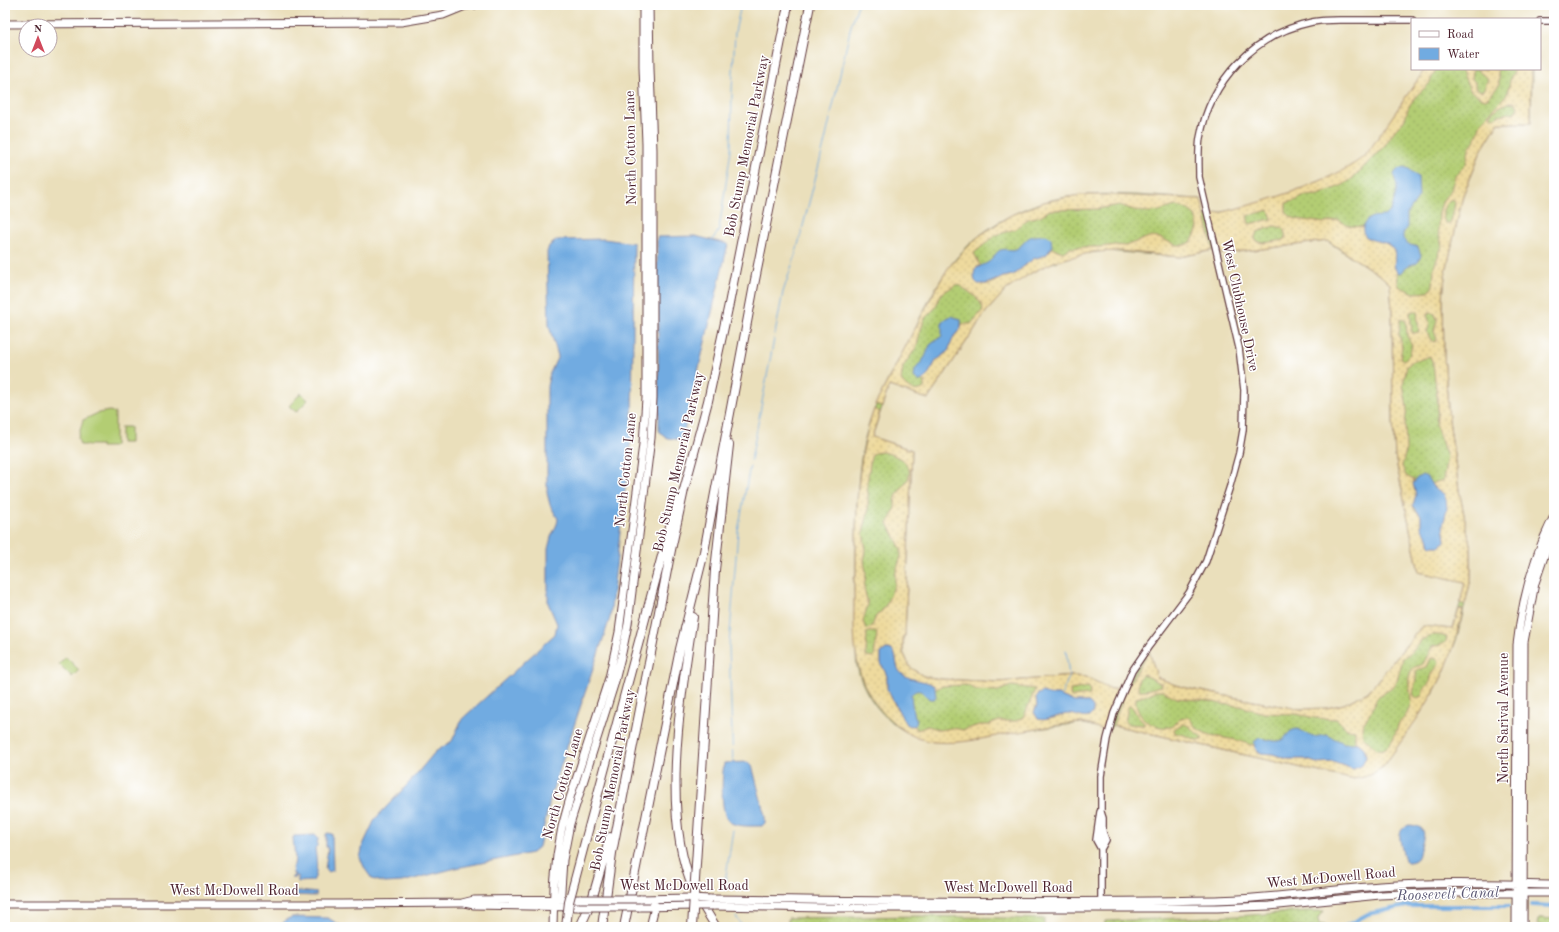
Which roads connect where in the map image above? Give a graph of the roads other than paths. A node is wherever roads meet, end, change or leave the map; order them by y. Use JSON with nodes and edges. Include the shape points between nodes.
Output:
{"nodes":[{"id":1,"x":475,"y":5,"type":"edge"},
{"id":2,"x":643,"y":5,"type":"edge"},
{"id":3,"x":650,"y":5,"type":"edge"},
{"id":4,"x":788,"y":5,"type":"edge"},
{"id":5,"x":810,"y":5,"type":"edge"},
{"id":6,"x":465,"y":6,"type":"edge"},
{"id":7,"x":1411,"y":20,"type":"edge"},
{"id":8,"x":1541,"y":21,"type":"edge"},
{"id":9,"x":1554,"y":21,"type":"edge"},
{"id":10,"x":5,"y":24,"type":"edge"},
{"id":11,"x":642,"y":40,"type":"junction"},
{"id":12,"x":650,"y":63,"type":"junction"},
{"id":13,"x":711,"y":382,"type":"junction"},
{"id":14,"x":733,"y":395,"type":"junction"},
{"id":15,"x":1554,"y":516,"type":"edge"},
{"id":16,"x":1554,"y":531,"type":"edge"},
{"id":17,"x":704,"y":552,"type":"junction"},
{"id":18,"x":632,"y":745,"type":"junction"},
{"id":19,"x":1520,"y":885,"type":"junction"},
{"id":20,"x":1554,"y":885,"type":"edge"},
{"id":21,"x":1520,"y":893,"type":"junction"},
{"id":22,"x":1554,"y":893,"type":"edge"},
{"id":23,"x":644,"y":899,"type":"junction"},
{"id":24,"x":556,"y":903,"type":"junction"},
{"id":25,"x":5,"y":904,"type":"edge"},
{"id":26,"x":1101,"y":905,"type":"junction"},
{"id":27,"x":655,"y":907,"type":"junction"},
{"id":28,"x":1520,"y":913,"type":"junction"},
{"id":29,"x":553,"y":927,"type":"edge"},
{"id":30,"x":566,"y":927,"type":"edge"},
{"id":31,"x":580,"y":927,"type":"edge"},
{"id":32,"x":602,"y":927,"type":"edge"},
{"id":33,"x":624,"y":927,"type":"edge"},
{"id":34,"x":650,"y":927,"type":"edge"},
{"id":35,"x":692,"y":927,"type":"edge"},
{"id":36,"x":716,"y":927,"type":"edge"},
{"id":37,"x":1516,"y":927,"type":"edge"},
{"id":38,"x":1523,"y":927,"type":"edge"}],
"edges":[{"from":1,"to":6,"type":"main road"},
{"from":2,"to":11,"type":"main road","name":"North Cotton Lane"},
{"from":3,"to":12,"type":"main road","name":"North Cotton Lane"},
{"from":4,"to":13,"type":"highway","name":"Bob Stump Memorial Parkway","via":[[729,304]]},
{"from":5,"to":14,"type":"highway"},
{"from":6,"to":10,"type":"main road","via":[[443,15],[401,22]]},
{"from":7,"to":26,"type":"street","name":"West Clubhouse Drive","via":[[1322,20],[1282,32],[1263,42],[1234,67],[1217,90],[1206,114],[1200,139],[1199,177],[1239,348],[1244,390],[1242,437],[1230,486],[1206,561],[1184,601],[1135,666],[1108,730],[1102,762]]},
{"from":8,"to":9,"type":"street"},
{"from":11,"to":12,"type":"main road","via":[[645,44],[646,58]]},
{"from":11,"to":24,"type":"main road","name":"North Cotton Lane","via":[[646,143],[644,444],[620,632],[609,678],[566,813],[557,855]]},
{"from":12,"to":24,"type":"main road","name":"North Cotton Lane","via":[[654,398],[651,438],[625,638],[614,685],[570,824]]},
{"from":13,"to":18,"type":"highway","name":"Bob Stump Memorial Parkway","via":[[678,519]]},
{"from":13,"to":30,"type":"highway","bridge":true,"via":[[589,826],[569,902]]},
{"from":14,"to":17,"type":"highway"},
{"from":14,"to":35,"type":"highway","bridge":true,"via":[[733,418],[715,570]]},
{"from":15,"to":19,"type":"main road","name":"North Sarival Avenue","via":[[1530,576],[1517,645]]},
{"from":16,"to":19,"type":"main road","name":"North Sarival Avenue","via":[[1535,583],[1524,642]]},
{"from":17,"to":33,"type":"highway","via":[[680,649]]},
{"from":17,"to":36,"type":"highway","via":[[682,694],[677,750],[676,808],[678,835],[689,875],[700,902]]},
{"from":18,"to":31,"type":"highway","via":[[602,867],[591,903]]},
{"from":18,"to":32,"type":"highway","name":"Bob Stump Memorial Parkway","via":[[612,853]]},
{"from":19,"to":20,"type":"main road","name":"West McDowell Road"},
{"from":19,"to":21,"type":"main road","name":"North Sarival Avenue"},
{"from":19,"to":26,"type":"main road","name":"West McDowell Road","via":[[1411,884],[1235,899]]},
{"from":21,"to":22,"type":"main road","name":"West McDowell Road"},
{"from":21,"to":26,"type":"main road","name":"West McDowell Road","via":[[1380,895],[1217,908]]},
{"from":21,"to":28,"type":"main road","name":"North Sarival Avenue"},
{"from":23,"to":24,"type":"main road","name":"West McDowell Road","bridge":true,"via":[[581,899]]},
{"from":23,"to":26,"type":"main road","name":"West McDowell Road","bridge":true},
{"from":23,"to":27,"type":"main road","via":[[654,903]]},
{"from":24,"to":25,"type":"main road","name":"West McDowell Road","via":[[474,900],[462,903]]},
{"from":24,"to":27,"type":"main road","name":"West McDowell Road","bridge":true,"via":[[579,907]]},
{"from":24,"to":29,"type":"main road","name":"North Cotton Lane"},
{"from":26,"to":27,"type":"main road","name":"West McDowell Road","bridge":true},
{"from":27,"to":34,"type":"main road"},
{"from":28,"to":37,"type":"main road","name":"North Sarival Avenue"},
{"from":28,"to":38,"type":"main road","name":"North Sarival Avenue"}]}
